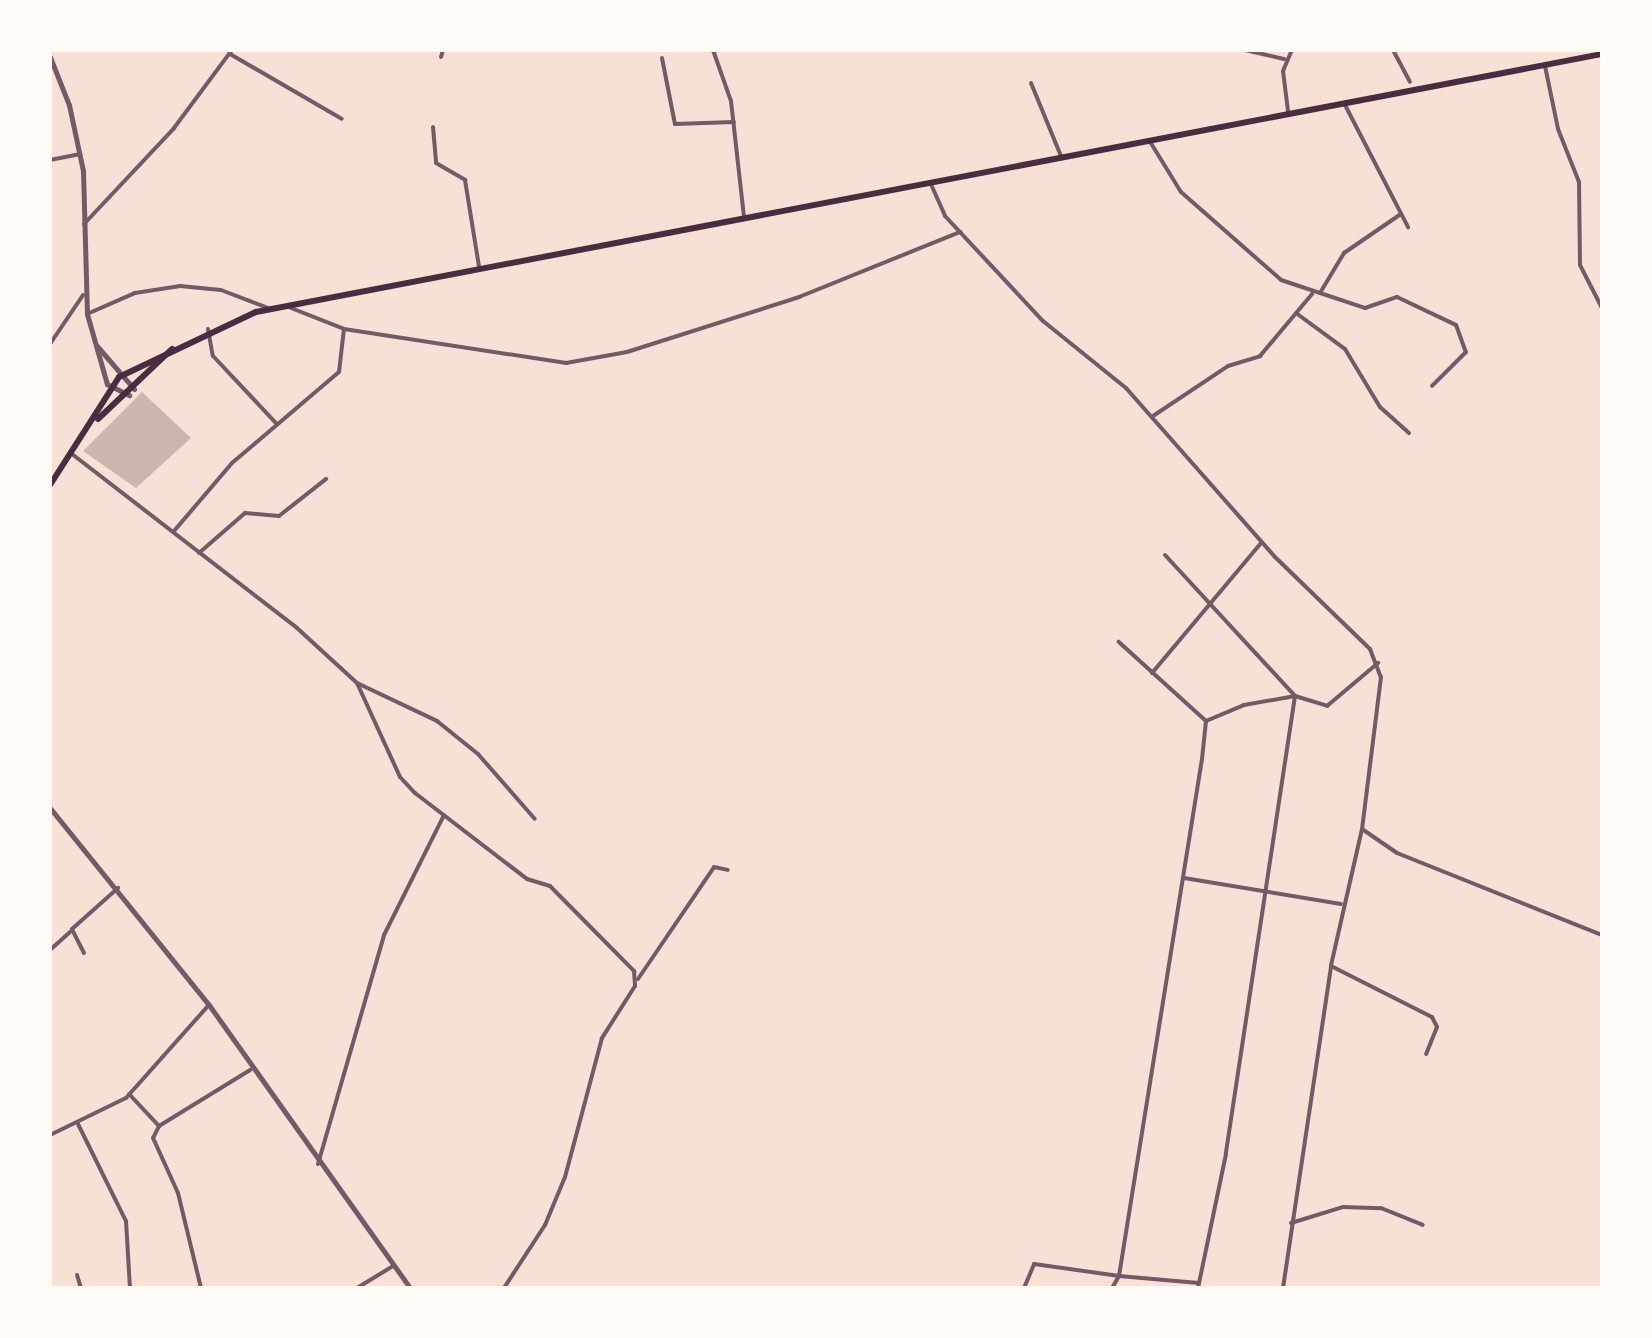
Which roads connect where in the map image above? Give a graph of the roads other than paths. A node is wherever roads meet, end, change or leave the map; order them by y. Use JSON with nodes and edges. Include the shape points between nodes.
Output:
{"nodes":[{"id":1,"x":443,"y":50,"type":"edge"},
{"id":2,"x":712,"y":50,"type":"edge"},
{"id":3,"x":1244,"y":50,"type":"edge"},
{"id":4,"x":1292,"y":50,"type":"edge"},
{"id":5,"x":1393,"y":50,"type":"edge"},
{"id":6,"x":231,"y":52,"type":"edge"},
{"id":7,"x":1584,"y":54,"type":"edge"},
{"id":8,"x":1602,"y":54,"type":"edge"},
{"id":9,"x":50,"y":57,"type":"edge"},
{"id":10,"x":440,"y":58,"type":"dead end"},
{"id":11,"x":662,"y":58,"type":"dead end"},
{"id":12,"x":1284,"y":59,"type":"junction"},
{"id":13,"x":1545,"y":66,"type":"junction"},
{"id":14,"x":1410,"y":82,"type":"dead end"},
{"id":15,"x":1032,"y":83,"type":"dead end"},
{"id":16,"x":1344,"y":104,"type":"junction"},
{"id":17,"x":1288,"y":114,"type":"junction"},
{"id":18,"x":342,"y":120,"type":"dead end"},
{"id":19,"x":734,"y":122,"type":"junction"},
{"id":20,"x":433,"y":128,"type":"dead end"},
{"id":21,"x":1148,"y":140,"type":"junction"},
{"id":22,"x":80,"y":154,"type":"junction"},
{"id":23,"x":1061,"y":156,"type":"junction"},
{"id":24,"x":50,"y":160,"type":"edge"},
{"id":25,"x":930,"y":182,"type":"junction"},
{"id":26,"x":1401,"y":214,"type":"junction"},
{"id":27,"x":744,"y":216,"type":"junction"},
{"id":28,"x":84,"y":224,"type":"junction"},
{"id":29,"x":1408,"y":227,"type":"dead end"},
{"id":30,"x":960,"y":232,"type":"junction"},
{"id":31,"x":479,"y":266,"type":"junction"},
{"id":32,"x":84,"y":294,"type":"junction"},
{"id":33,"x":1312,"y":294,"type":"junction"},
{"id":34,"x":1319,"y":295,"type":"junction"},
{"id":35,"x":287,"y":306,"type":"junction"},
{"id":36,"x":1602,"y":308,"type":"edge"},
{"id":37,"x":270,"y":309,"type":"junction"},
{"id":38,"x":1296,"y":313,"type":"junction"},
{"id":39,"x":86,"y":314,"type":"junction"},
{"id":40,"x":208,"y":329,"type":"junction"},
{"id":41,"x":344,"y":329,"type":"junction"},
{"id":42,"x":93,"y":340,"type":"junction"},
{"id":43,"x":50,"y":344,"type":"edge"},
{"id":44,"x":172,"y":349,"type":"junction"},
{"id":45,"x":125,"y":374,"type":"junction"},
{"id":46,"x":1432,"y":386,"type":"dead end"},
{"id":47,"x":110,"y":389,"type":"junction"},
{"id":48,"x":131,"y":392,"type":"junction"},
{"id":49,"x":1152,"y":416,"type":"junction"},
{"id":50,"x":93,"y":423,"type":"junction"},
{"id":51,"x":276,"y":423,"type":"junction"},
{"id":52,"x":1410,"y":432,"type":"dead end"},
{"id":53,"x":72,"y":454,"type":"junction"},
{"id":54,"x":326,"y":479,"type":"dead end"},
{"id":55,"x":50,"y":485,"type":"edge"},
{"id":56,"x":174,"y":532,"type":"junction"},
{"id":57,"x":1262,"y":542,"type":"junction"},
{"id":58,"x":199,"y":553,"type":"junction"},
{"id":59,"x":1165,"y":555,"type":"dead end"},
{"id":60,"x":1206,"y":604,"type":"junction"},
{"id":61,"x":1120,"y":642,"type":"dead end"},
{"id":62,"x":1378,"y":664,"type":"junction"},
{"id":63,"x":1152,"y":673,"type":"junction"},
{"id":64,"x":357,"y":683,"type":"junction"},
{"id":65,"x":1295,"y":696,"type":"junction"},
{"id":66,"x":1206,"y":721,"type":"junction"},
{"id":67,"x":50,"y":808,"type":"edge"},
{"id":68,"x":444,"y":815,"type":"junction"},
{"id":69,"x":535,"y":819,"type":"dead end"},
{"id":70,"x":1362,"y":829,"type":"junction"},
{"id":71,"x":728,"y":870,"type":"dead end"},
{"id":72,"x":1184,"y":878,"type":"junction"},
{"id":73,"x":118,"y":888,"type":"junction"},
{"id":74,"x":1267,"y":892,"type":"junction"},
{"id":75,"x":1341,"y":904,"type":"junction"},
{"id":76,"x":70,"y":932,"type":"junction"},
{"id":77,"x":1602,"y":935,"type":"edge"},
{"id":78,"x":50,"y":950,"type":"edge"},
{"id":79,"x":84,"y":953,"type":"dead end"},
{"id":80,"x":1331,"y":966,"type":"junction"},
{"id":81,"x":638,"y":979,"type":"junction"},
{"id":82,"x":209,"y":1005,"type":"junction"},
{"id":83,"x":1426,"y":1054,"type":"dead end"},
{"id":84,"x":250,"y":1070,"type":"junction"},
{"id":85,"x":130,"y":1094,"type":"junction"},
{"id":86,"x":78,"y":1124,"type":"junction"},
{"id":87,"x":158,"y":1126,"type":"junction"},
{"id":88,"x":50,"y":1135,"type":"edge"},
{"id":89,"x":318,"y":1164,"type":"junction"},
{"id":90,"x":1291,"y":1223,"type":"junction"},
{"id":91,"x":1423,"y":1225,"type":"dead end"},
{"id":92,"x":393,"y":1266,"type":"junction"},
{"id":93,"x":77,"y":1275,"type":"dead end"},
{"id":94,"x":1120,"y":1276,"type":"junction"},
{"id":95,"x":1198,"y":1285,"type":"edge"},
{"id":96,"x":81,"y":1288,"type":"edge"},
{"id":97,"x":130,"y":1288,"type":"edge"},
{"id":98,"x":200,"y":1288,"type":"edge"},
{"id":99,"x":357,"y":1288,"type":"edge"},
{"id":100,"x":410,"y":1288,"type":"edge"},
{"id":101,"x":504,"y":1288,"type":"edge"},
{"id":102,"x":1024,"y":1288,"type":"edge"},
{"id":103,"x":1112,"y":1288,"type":"edge"},
{"id":104,"x":1282,"y":1288,"type":"edge"}],
"edges":[{"from":1,"to":10,"type":"street"},
{"from":2,"to":19,"type":"street"},
{"from":3,"to":12,"type":"street"},
{"from":4,"to":12,"type":"street"},
{"from":5,"to":14,"type":"street"},
{"from":6,"to":18,"type":"street"},
{"from":6,"to":28,"type":"street","via":[[174,128]]},
{"from":7,"to":8,"type":"main road"},
{"from":7,"to":13,"type":"main road"},
{"from":9,"to":22,"type":"street"},
{"from":11,"to":19,"type":"street","via":[[675,124]]},
{"from":12,"to":17,"type":"street"},
{"from":13,"to":16,"type":"main road"},
{"from":13,"to":36,"type":"street","via":[[1558,130],[1579,182],[1580,265]]},
{"from":15,"to":23,"type":"street"},
{"from":16,"to":17,"type":"main road"},
{"from":16,"to":26,"type":"street"},
{"from":17,"to":21,"type":"main road"},
{"from":19,"to":27,"type":"street"},
{"from":20,"to":31,"type":"street","via":[[436,162],[466,180]]},
{"from":21,"to":23,"type":"main road"},
{"from":21,"to":33,"type":"street","via":[[1168,176],[1216,226],[1268,272]]},
{"from":22,"to":24,"type":"street"},
{"from":22,"to":28,"type":"street"},
{"from":23,"to":25,"type":"main road"},
{"from":25,"to":27,"type":"main road"},
{"from":25,"to":30,"type":"street"},
{"from":26,"to":29,"type":"street"},
{"from":26,"to":34,"type":"street","via":[[1344,253]]},
{"from":27,"to":31,"type":"main road"},
{"from":28,"to":32,"type":"street"},
{"from":30,"to":41,"type":"street","via":[[857,277],[610,356],[552,363],[505,350]]},
{"from":30,"to":49,"type":"street","via":[[1048,326]]},
{"from":31,"to":35,"type":"main road"},
{"from":32,"to":39,"type":"street"},
{"from":32,"to":43,"type":"street"},
{"from":33,"to":34,"type":"street"},
{"from":33,"to":38,"type":"street"},
{"from":34,"to":46,"type":"street","via":[[1371,308],[1397,297],[1456,325],[1466,352]]},
{"from":35,"to":37,"type":"main road"},
{"from":35,"to":41,"type":"street"},
{"from":37,"to":39,"type":"street","via":[[220,290],[180,286],[135,293]]},
{"from":37,"to":40,"type":"main road"},
{"from":38,"to":49,"type":"street","via":[[1260,356],[1228,366]]},
{"from":38,"to":52,"type":"street","via":[[1345,349],[1380,406]]},
{"from":39,"to":42,"type":"street"},
{"from":40,"to":44,"type":"main road"},
{"from":40,"to":51,"type":"street","via":[[214,356]]},
{"from":41,"to":51,"type":"street","via":[[338,372]]},
{"from":42,"to":45,"type":"street"},
{"from":42,"to":47,"type":"street"},
{"from":44,"to":45,"type":"main road"},
{"from":44,"to":48,"type":"main road"},
{"from":45,"to":47,"type":"main road"},
{"from":45,"to":48,"type":"street"},
{"from":47,"to":48,"type":"street"},
{"from":47,"to":50,"type":"main road"},
{"from":48,"to":50,"type":"main road"},
{"from":49,"to":57,"type":"street"},
{"from":50,"to":53,"type":"main road"},
{"from":51,"to":56,"type":"street"},
{"from":53,"to":55,"type":"main road"},
{"from":53,"to":56,"type":"street"},
{"from":54,"to":58,"type":"street","via":[[279,516],[244,512]]},
{"from":56,"to":58,"type":"street"},
{"from":57,"to":60,"type":"street"},
{"from":57,"to":62,"type":"street"},
{"from":58,"to":64,"type":"street"},
{"from":59,"to":60,"type":"street"},
{"from":60,"to":63,"type":"street"},
{"from":60,"to":65,"type":"street"},
{"from":61,"to":63,"type":"street"},
{"from":62,"to":65,"type":"street","via":[[1327,706]]},
{"from":62,"to":70,"type":"street"},
{"from":63,"to":66,"type":"street"},
{"from":64,"to":68,"type":"street","via":[[400,778]]},
{"from":64,"to":69,"type":"street","via":[[437,721],[478,754]]},
{"from":65,"to":66,"type":"street","via":[[1244,704]]},
{"from":65,"to":74,"type":"street"},
{"from":66,"to":72,"type":"street"},
{"from":67,"to":73,"type":"street"},
{"from":68,"to":81,"type":"street","via":[[527,880],[550,886]]},
{"from":68,"to":89,"type":"street","via":[[384,935]]},
{"from":70,"to":75,"type":"street"},
{"from":70,"to":77,"type":"street","via":[[1397,852]]},
{"from":71,"to":81,"type":"street","via":[[714,867]]},
{"from":72,"to":74,"type":"street"},
{"from":72,"to":94,"type":"street"},
{"from":73,"to":76,"type":"street"},
{"from":73,"to":82,"type":"street"},
{"from":74,"to":75,"type":"street"},
{"from":74,"to":95,"type":"street"},
{"from":75,"to":80,"type":"street"},
{"from":76,"to":78,"type":"street"},
{"from":76,"to":79,"type":"street"},
{"from":80,"to":83,"type":"street","via":[[1432,1016],[1437,1027]]},
{"from":80,"to":90,"type":"street"},
{"from":81,"to":101,"type":"street","via":[[602,1038],[600,1063],[545,1225]]},
{"from":82,"to":84,"type":"street"},
{"from":82,"to":85,"type":"street"},
{"from":84,"to":87,"type":"street"},
{"from":84,"to":89,"type":"street"},
{"from":85,"to":86,"type":"street"},
{"from":85,"to":87,"type":"street"},
{"from":86,"to":88,"type":"street"},
{"from":86,"to":97,"type":"street","via":[[126,1221]]},
{"from":87,"to":98,"type":"street","via":[[153,1138],[178,1193]]},
{"from":89,"to":92,"type":"street"},
{"from":90,"to":91,"type":"street","via":[[1343,1206],[1381,1208]]},
{"from":90,"to":104,"type":"street"},
{"from":92,"to":99,"type":"street"},
{"from":92,"to":100,"type":"street"},
{"from":93,"to":96,"type":"street"},
{"from":94,"to":95,"type":"street"},
{"from":94,"to":102,"type":"street","via":[[1034,1264]]},
{"from":94,"to":103,"type":"street"}]}
